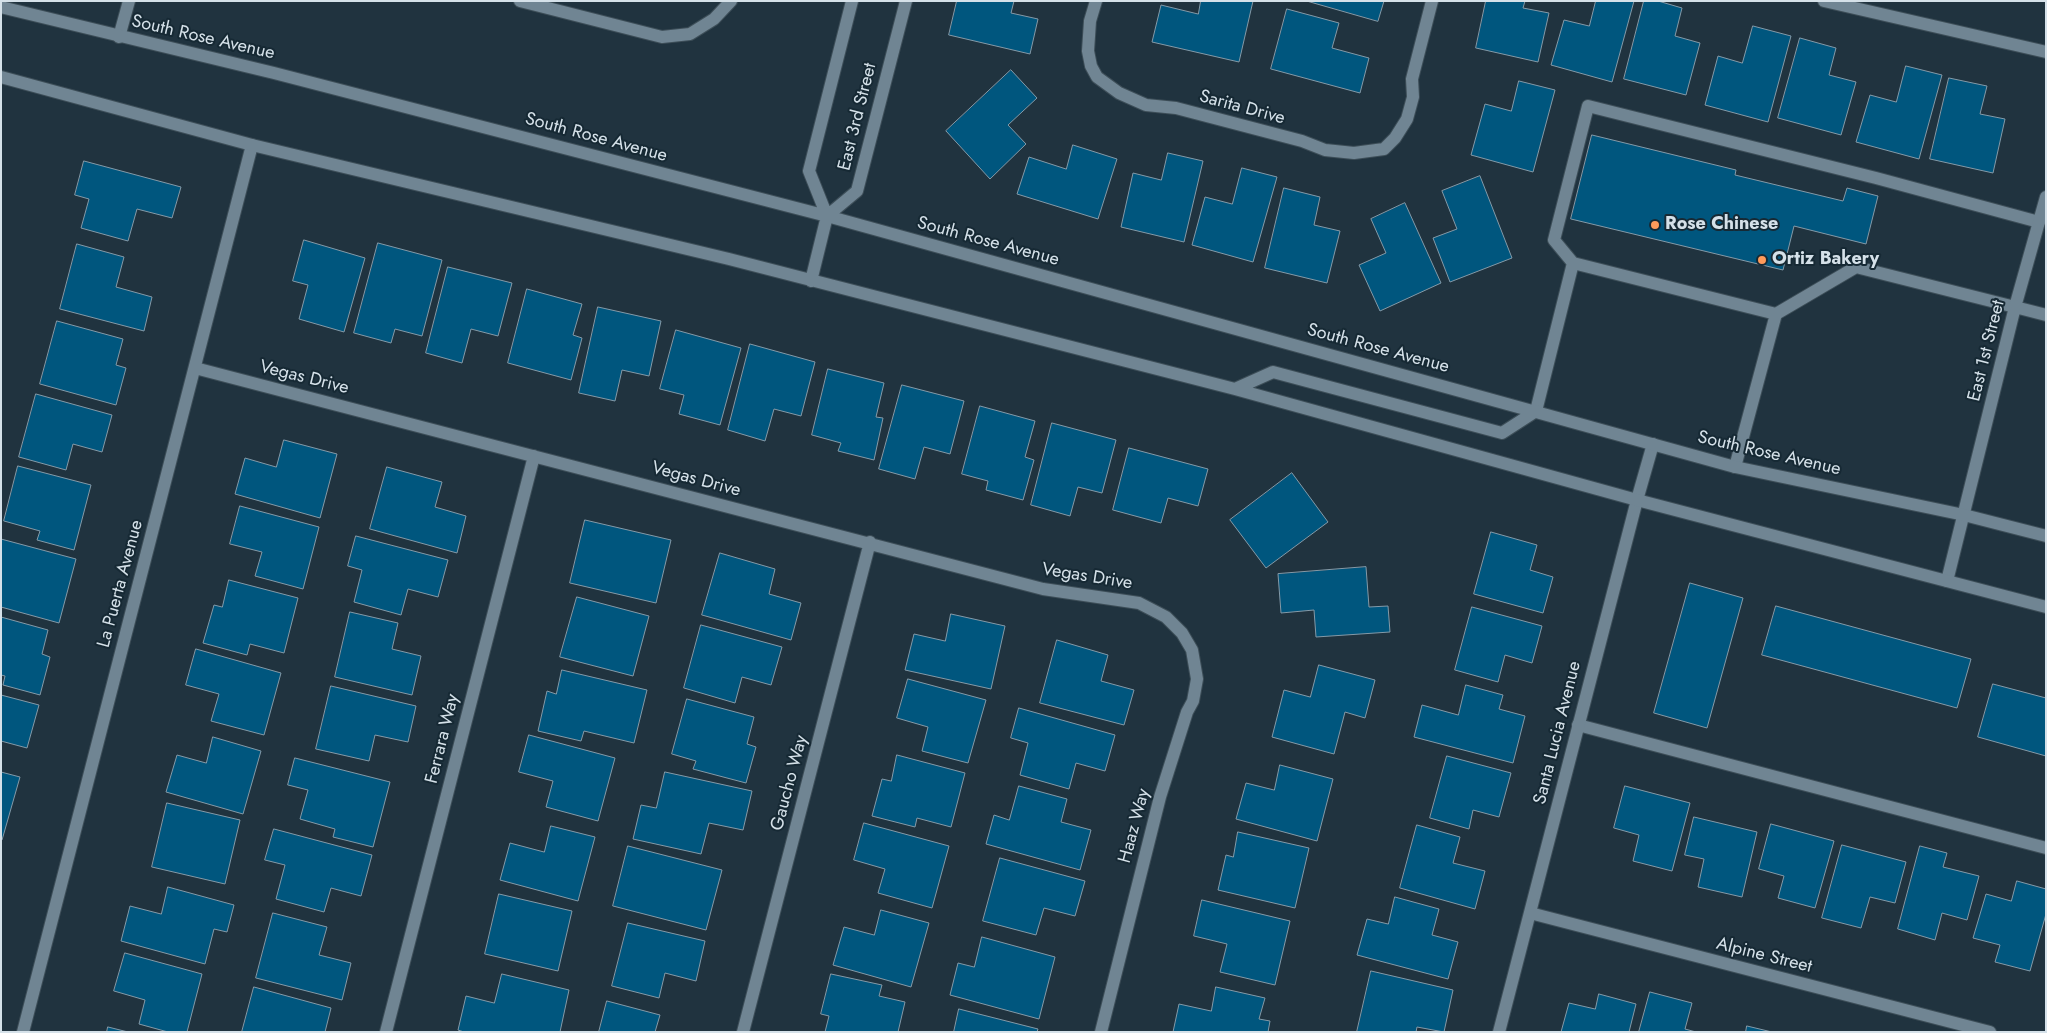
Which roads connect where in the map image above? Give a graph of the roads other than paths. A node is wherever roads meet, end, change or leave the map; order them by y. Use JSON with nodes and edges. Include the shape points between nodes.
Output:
{"nodes":[{"id":1,"x":129,"y":1,"type":"edge"},
{"id":2,"x":520,"y":1,"type":"edge"},
{"id":3,"x":731,"y":1,"type":"edge"},
{"id":4,"x":852,"y":1,"type":"edge"},
{"id":5,"x":906,"y":1,"type":"edge"},
{"id":6,"x":1096,"y":1,"type":"edge"},
{"id":7,"x":1432,"y":1,"type":"edge"},
{"id":8,"x":1824,"y":1,"type":"edge"},
{"id":9,"x":1,"y":7,"type":"edge"},
{"id":10,"x":118,"y":37,"type":"junction"},
{"id":11,"x":2046,"y":52,"type":"edge"},
{"id":12,"x":1,"y":77,"type":"edge"},
{"id":13,"x":252,"y":145,"type":"junction"},
{"id":14,"x":2046,"y":197,"type":"edge"},
{"id":15,"x":827,"y":216,"type":"junction"},
{"id":16,"x":2039,"y":222,"type":"junction"},
{"id":17,"x":1573,"y":264,"type":"junction"},
{"id":18,"x":810,"y":281,"type":"junction"},
{"id":19,"x":2015,"y":307,"type":"junction"},
{"id":20,"x":1776,"y":314,"type":"junction"},
{"id":21,"x":2046,"y":315,"type":"edge"},
{"id":22,"x":195,"y":368,"type":"junction"},
{"id":23,"x":1235,"y":390,"type":"junction"},
{"id":24,"x":1536,"y":411,"type":"junction"},
{"id":25,"x":1653,"y":444,"type":"junction"},
{"id":26,"x":534,"y":456,"type":"junction"},
{"id":27,"x":1735,"y":467,"type":"junction"},
{"id":28,"x":1637,"y":500,"type":"junction"},
{"id":29,"x":1964,"y":515,"type":"junction"},
{"id":30,"x":2046,"y":536,"type":"edge"},
{"id":31,"x":870,"y":542,"type":"junction"},
{"id":32,"x":1947,"y":581,"type":"junction"},
{"id":33,"x":2046,"y":607,"type":"edge"},
{"id":34,"x":1182,"y":633,"type":"joint"},
{"id":35,"x":1578,"y":725,"type":"junction"},
{"id":36,"x":2046,"y":848,"type":"edge"},
{"id":37,"x":1530,"y":914,"type":"junction"},
{"id":38,"x":23,"y":1032,"type":"edge"},
{"id":39,"x":386,"y":1032,"type":"edge"},
{"id":40,"x":744,"y":1032,"type":"edge"},
{"id":41,"x":1100,"y":1032,"type":"edge"},
{"id":42,"x":1500,"y":1032,"type":"edge"},
{"id":43,"x":1990,"y":1032,"type":"edge"}],
"edges":[{"from":1,"to":10,"type":"street"},
{"from":2,"to":3,"type":"street","via":[[662,37],[690,34],[714,19]]},
{"from":4,"to":15,"type":"street","name":"East 3rd Street","via":[[809,171]]},
{"from":5,"to":15,"type":"street","name":"East 3rd Street","via":[[857,191]]},
{"from":6,"to":7,"type":"street","name":"Sarita Drive","via":[[1090,21],[1088,51],[1097,78],[1119,93],[1146,105],[1176,108],[1325,150],[1354,153],[1384,150],[1407,119],[1413,97],[1412,78]]},
{"from":8,"to":11,"type":"street"},
{"from":9,"to":10,"type":"street","name":"South Rose Avenue"},
{"from":10,"to":15,"type":"street","name":"South Rose Avenue","via":[[274,73]]},
{"from":12,"to":13,"type":"street"},
{"from":13,"to":18,"type":"street"},
{"from":13,"to":22,"type":"street","name":"La Puerta Avenue"},
{"from":14,"to":16,"type":"street","name":"East 1st Street"},
{"from":15,"to":18,"type":"street"},
{"from":15,"to":24,"type":"street","name":"South Rose Avenue"},
{"from":16,"to":17,"type":"street","via":[[1588,106],[1554,240]]},
{"from":16,"to":19,"type":"street","name":"East 1st Street"},
{"from":17,"to":20,"type":"street"},
{"from":17,"to":24,"type":"street"},
{"from":18,"to":23,"type":"street"},
{"from":19,"to":20,"type":"street","via":[[1856,267]]},
{"from":19,"to":21,"type":"street"},
{"from":19,"to":29,"type":"street","name":"East 1st Street"},
{"from":20,"to":27,"type":"street"},
{"from":22,"to":26,"type":"street","name":"Vegas Drive"},
{"from":22,"to":38,"type":"street","name":"La Puerta Avenue"},
{"from":23,"to":24,"type":"street","via":[[1273,372],[1502,433]]},
{"from":23,"to":28,"type":"street"},
{"from":24,"to":25,"type":"street","name":"South Rose Avenue"},
{"from":25,"to":27,"type":"street","name":"South Rose Avenue"},
{"from":25,"to":28,"type":"street","name":"Santa Lucia Avenue"},
{"from":26,"to":31,"type":"street","name":"Vegas Drive"},
{"from":26,"to":39,"type":"street","name":"Ferrara Way"},
{"from":27,"to":29,"type":"street","name":"South Rose Avenue"},
{"from":28,"to":32,"type":"street"},
{"from":28,"to":35,"type":"street","name":"Santa Lucia Avenue"},
{"from":29,"to":30,"type":"street","name":"South Rose Avenue"},
{"from":29,"to":32,"type":"street","name":"East 1st Street"},
{"from":31,"to":34,"type":"street","name":"Vegas Drive","via":[[1043,589],[1139,603],[1166,617]]},
{"from":31,"to":40,"type":"street","name":"Gaucho Way"},
{"from":32,"to":33,"type":"street"},
{"from":34,"to":41,"type":"street","name":"Haaz Way","via":[[1192,650],[1197,679],[1193,701],[1160,798]]},
{"from":35,"to":36,"type":"street"},
{"from":35,"to":37,"type":"street","name":"Santa Lucia Avenue"},
{"from":37,"to":42,"type":"street","name":"Santa Lucia Avenue"},
{"from":37,"to":43,"type":"street","name":"Alpine Street"}]}
